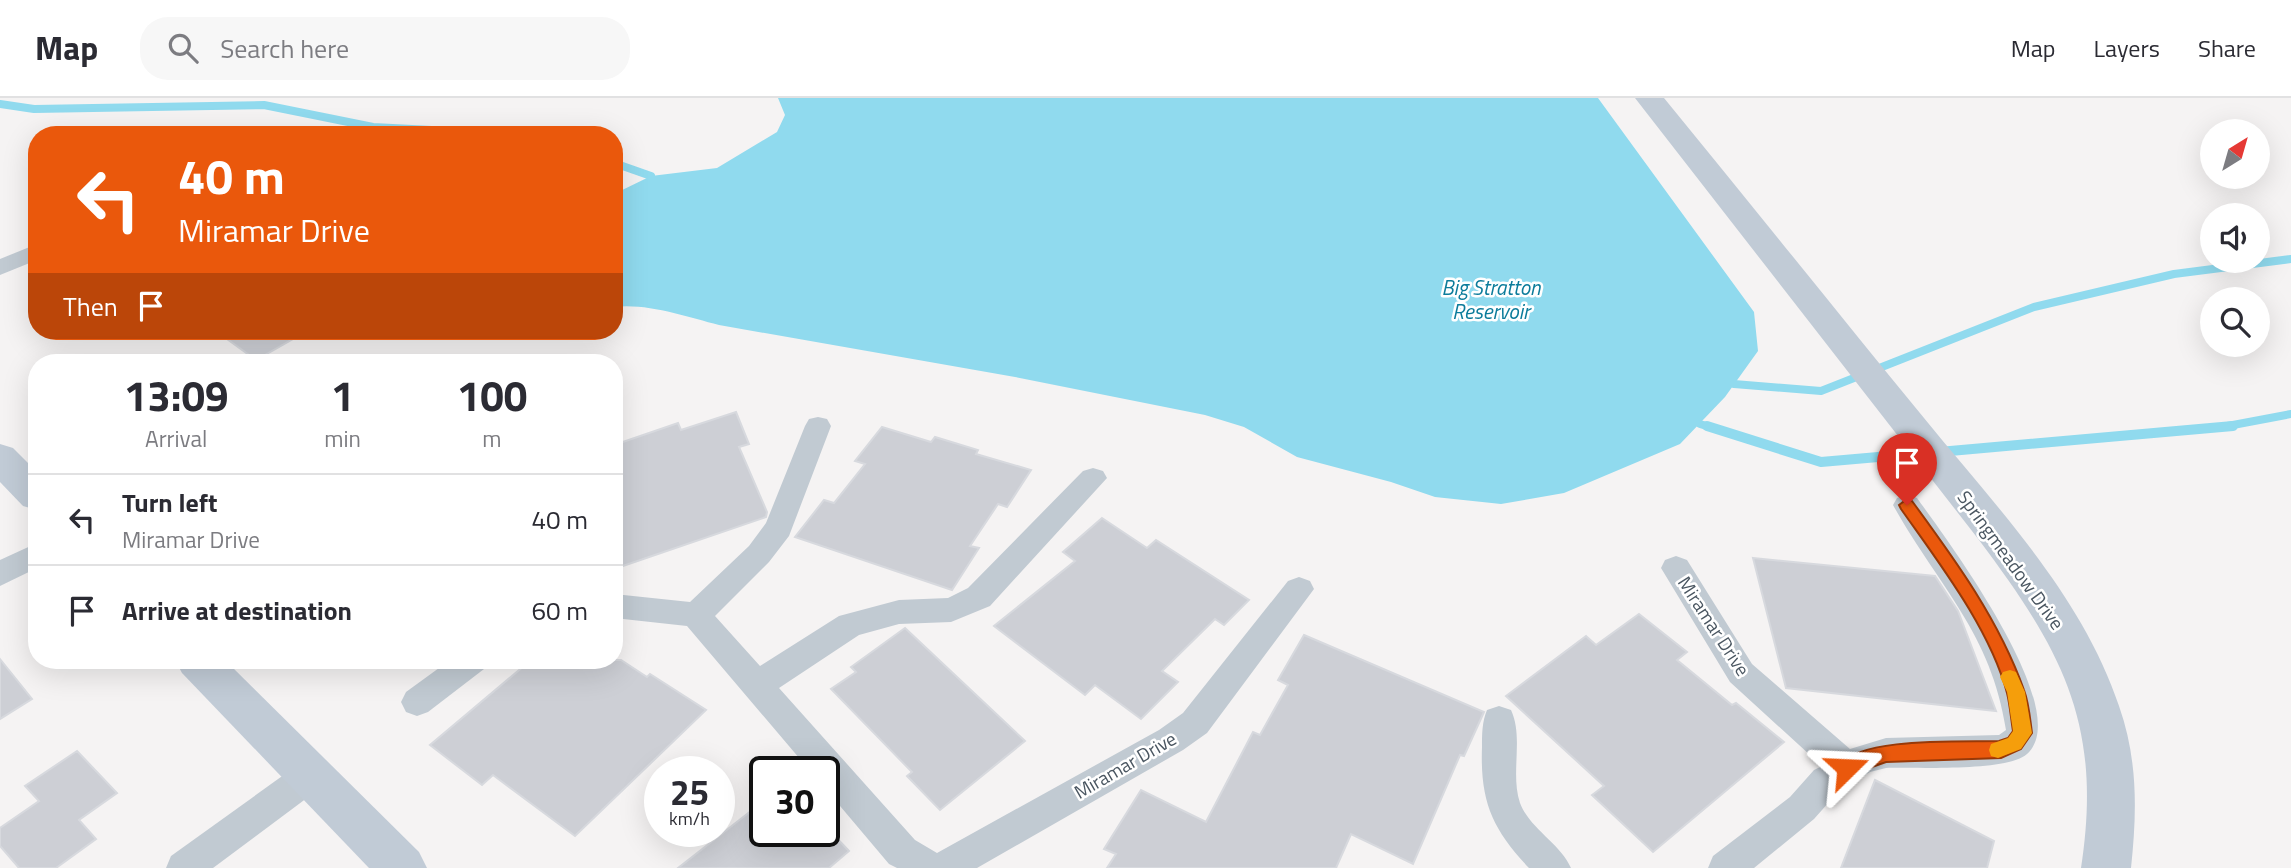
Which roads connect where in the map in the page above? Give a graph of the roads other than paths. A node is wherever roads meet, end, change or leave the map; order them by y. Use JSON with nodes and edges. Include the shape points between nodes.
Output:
{"nodes":[{"id":1,"x":1648,"y":98,"type":"edge"},
{"id":2,"x":28,"y":255,"type":"edge"},
{"id":3,"x":0,"y":268,"type":"edge"},
{"id":4,"x":818,"y":426,"type":"dead end"},
{"id":5,"x":0,"y":458,"type":"edge"},
{"id":6,"x":1093,"y":478,"type":"dead end"},
{"id":7,"x":28,"y":487,"type":"edge"},
{"id":8,"x":1907,"y":505,"type":"dead end"},
{"id":9,"x":28,"y":559,"type":"edge"},
{"id":10,"x":1676,"y":568,"type":"dead end"},
{"id":11,"x":0,"y":575,"type":"edge"},
{"id":12,"x":1299,"y":589,"type":"dead end"},
{"id":13,"x":623,"y":607,"type":"edge"},
{"id":14,"x":696,"y":615,"type":"junction"},
{"id":15,"x":206,"y":669,"type":"edge"},
{"id":16,"x":461,"y":669,"type":"edge"},
{"id":17,"x":757,"y":685,"type":"junction"},
{"id":18,"x":417,"y":702,"type":"dead end"},
{"id":19,"x":1499,"y":720,"type":"dead end"},
{"id":20,"x":1847,"y":768,"type":"junction"},
{"id":21,"x":311,"y":775,"type":"junction"},
{"id":22,"x":184,"y":868,"type":"edge"},
{"id":23,"x":402,"y":868,"type":"edge"},
{"id":24,"x":930,"y":868,"type":"edge"},
{"id":25,"x":943,"y":868,"type":"edge"},
{"id":26,"x":1553,"y":868,"type":"edge"},
{"id":27,"x":1726,"y":868,"type":"edge"},
{"id":28,"x":2106,"y":868,"type":"edge"}],
"edges":[{"from":1,"to":28,"type":"street","name":"Springmeadow Drive","via":[[1998,538],[2068,638],[2088,681],[2114,775],[2114,819]]},
{"from":2,"to":3,"type":"street"},
{"from":4,"to":14,"type":"street","via":[[779,528]]},
{"from":5,"to":7,"type":"street"},
{"from":6,"to":17,"type":"street","via":[[979,597],[951,610],[899,612],[850,625]]},
{"from":8,"to":20,"type":"street","via":[[1988,626],[2016,692],[2023,733],[2015,744],[2001,750],[1886,753]]},
{"from":9,"to":11,"type":"street"},
{"from":10,"to":20,"type":"street","name":"Miramar Drive","via":[[1741,673]]},
{"from":12,"to":25,"type":"street","name":"Miramar Drive","via":[[1195,723]]},
{"from":13,"to":14,"type":"street"},
{"from":14,"to":17,"type":"street"},
{"from":15,"to":21,"type":"street"},
{"from":16,"to":18,"type":"street"},
{"from":17,"to":24,"type":"street","via":[[902,852]]},
{"from":19,"to":26,"type":"street","via":[[1506,813]]},
{"from":20,"to":27,"type":"street"},
{"from":21,"to":22,"type":"street"},
{"from":21,"to":23,"type":"street"}]}
